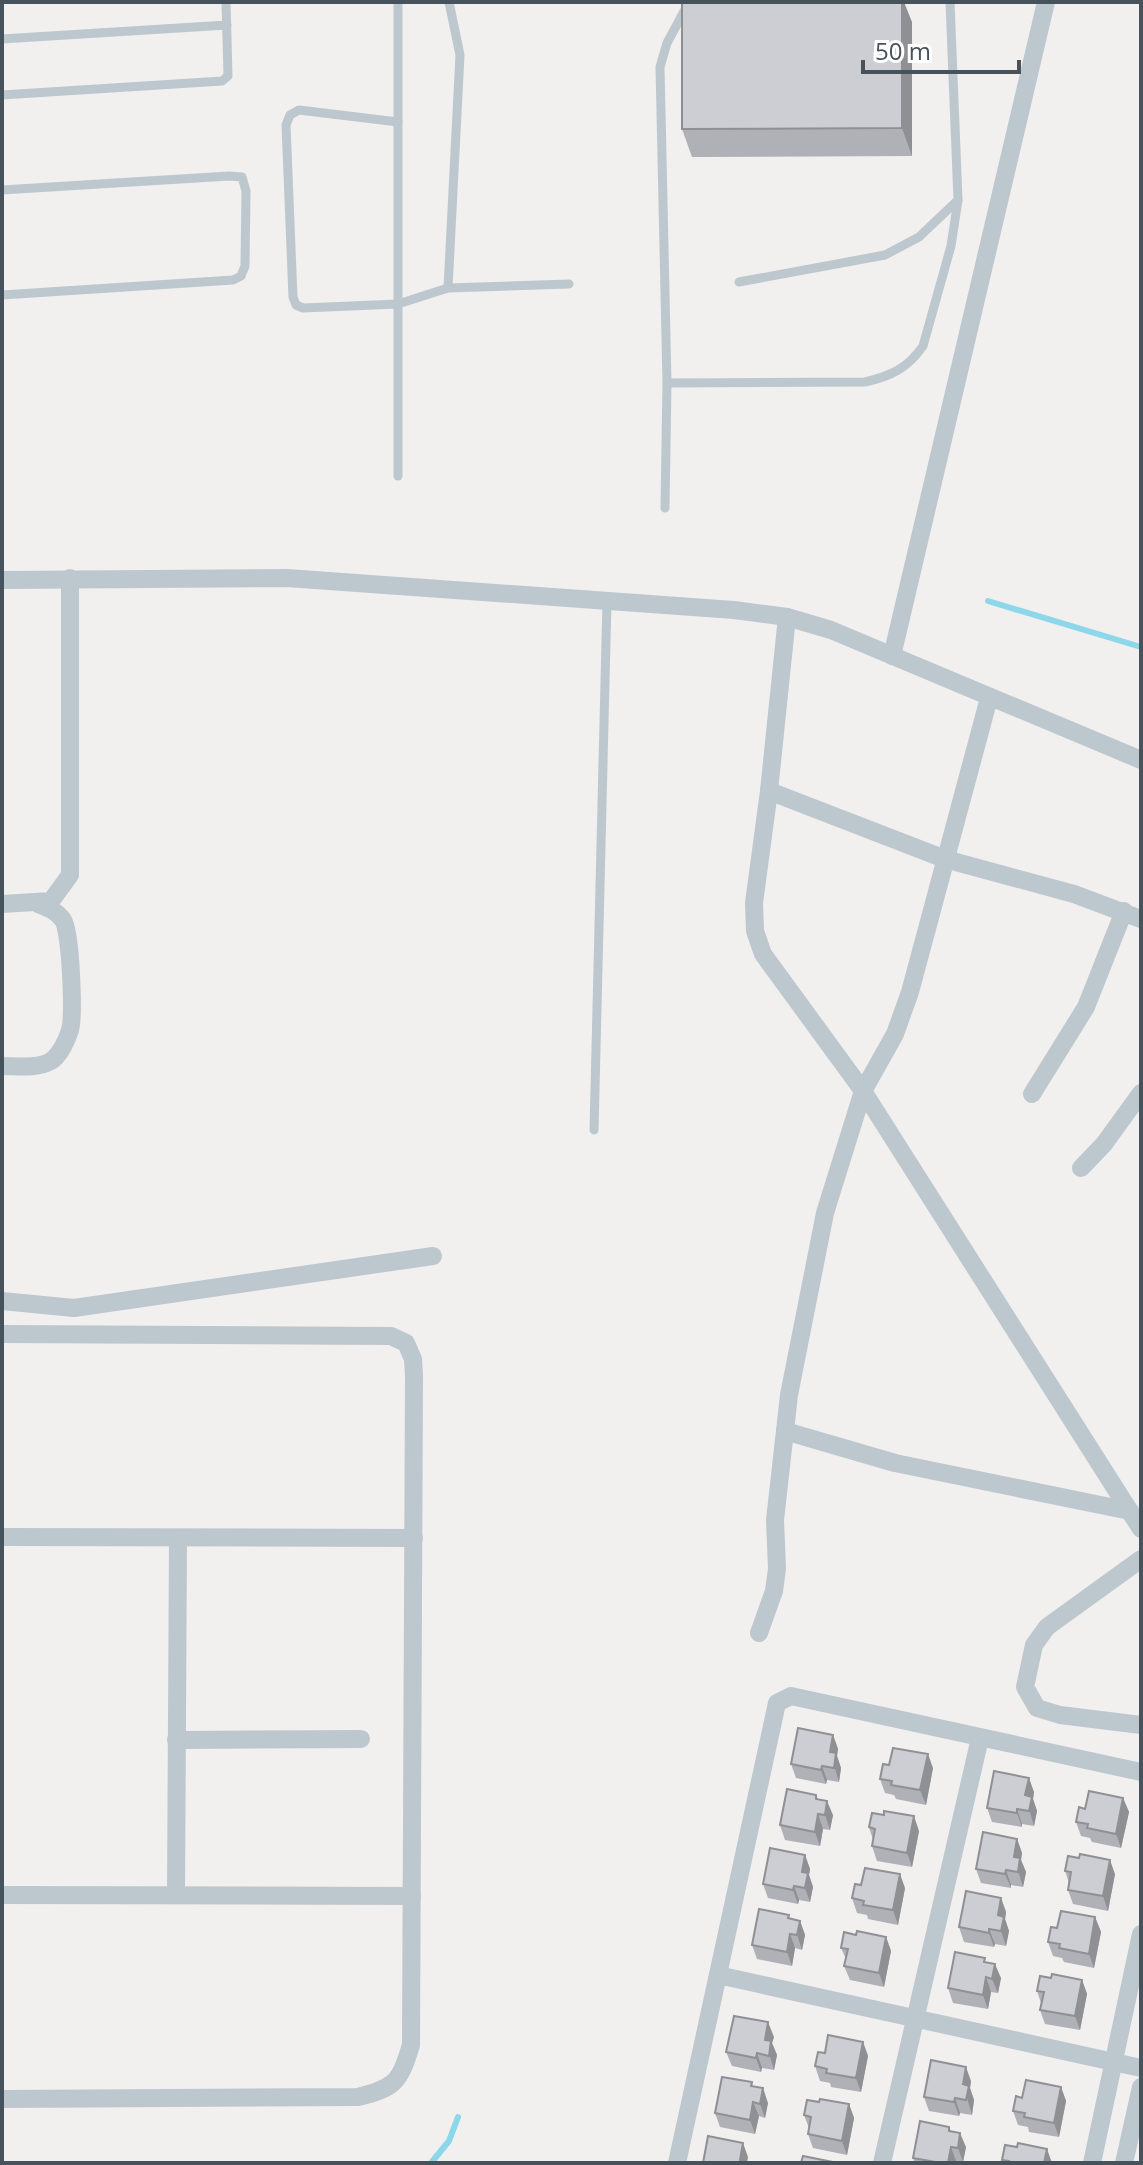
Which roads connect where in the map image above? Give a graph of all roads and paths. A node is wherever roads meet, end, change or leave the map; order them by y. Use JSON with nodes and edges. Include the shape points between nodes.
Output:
{"nodes":[{"id":1,"x":226,"y":2,"type":"edge"},
{"id":2,"x":398,"y":2,"type":"edge"},
{"id":3,"x":449,"y":2,"type":"edge"},
{"id":4,"x":689,"y":2,"type":"edge"},
{"id":5,"x":950,"y":2,"type":"edge"},
{"id":6,"x":1046,"y":2,"type":"edge"},
{"id":7,"x":227,"y":25,"type":"junction"},
{"id":8,"x":2,"y":39,"type":"edge"},
{"id":9,"x":2,"y":95,"type":"edge"},
{"id":10,"x":398,"y":122,"type":"junction"},
{"id":11,"x":2,"y":190,"type":"edge"},
{"id":12,"x":958,"y":200,"type":"junction"},
{"id":13,"x":739,"y":282,"type":"dead end"},
{"id":14,"x":569,"y":284,"type":"dead end"},
{"id":15,"x":448,"y":288,"type":"junction"},
{"id":16,"x":2,"y":295,"type":"edge"},
{"id":17,"x":398,"y":304,"type":"junction"},
{"id":18,"x":667,"y":383,"type":"junction"},
{"id":19,"x":398,"y":476,"type":"dead end"},
{"id":20,"x":665,"y":508,"type":"dead end"},
{"id":21,"x":70,"y":578,"type":"junction"},
{"id":22,"x":2,"y":580,"type":"edge"},
{"id":23,"x":607,"y":601,"type":"junction"},
{"id":24,"x":787,"y":617,"type":"junction"},
{"id":25,"x":892,"y":656,"type":"junction"},
{"id":26,"x":989,"y":698,"type":"junction"},
{"id":27,"x":1141,"y":760,"type":"edge"},
{"id":28,"x":769,"y":791,"type":"junction"},
{"id":29,"x":945,"y":859,"type":"junction"},
{"id":30,"x":2,"y":904,"type":"edge"},
{"id":31,"x":38,"y":904,"type":"junction"},
{"id":32,"x":1132,"y":915,"type":"edge"},
{"id":33,"x":2,"y":1066,"type":"edge"},
{"id":34,"x":863,"y":1091,"type":"junction"},
{"id":35,"x":1141,"y":1093,"type":"edge"},
{"id":36,"x":1032,"y":1094,"type":"dead end"},
{"id":37,"x":594,"y":1130,"type":"dead end"},
{"id":38,"x":1081,"y":1168,"type":"dead end"},
{"id":39,"x":433,"y":1256,"type":"dead end"},
{"id":40,"x":2,"y":1301,"type":"edge"},
{"id":41,"x":2,"y":1334,"type":"edge"},
{"id":42,"x":785,"y":1431,"type":"junction"},
{"id":43,"x":1130,"y":1511,"type":"junction"},
{"id":44,"x":1141,"y":1529,"type":"edge"},
{"id":45,"x":2,"y":1537,"type":"edge"},
{"id":46,"x":414,"y":1538,"type":"junction"},
{"id":47,"x":178,"y":1539,"type":"junction"},
{"id":48,"x":1141,"y":1559,"type":"edge"},
{"id":49,"x":759,"y":1633,"type":"dead end"},
{"id":50,"x":1141,"y":1725,"type":"edge"},
{"id":51,"x":980,"y":1738,"type":"junction"},
{"id":52,"x":361,"y":1739,"type":"dead end"},
{"id":53,"x":176,"y":1740,"type":"junction"},
{"id":54,"x":1141,"y":1772,"type":"edge"},
{"id":55,"x":176,"y":1894,"type":"junction"},
{"id":56,"x":2,"y":1895,"type":"edge"},
{"id":57,"x":412,"y":1896,"type":"junction"},
{"id":58,"x":1141,"y":1934,"type":"edge"},
{"id":59,"x":718,"y":1975,"type":"junction"},
{"id":60,"x":913,"y":2018,"type":"junction"},
{"id":61,"x":1114,"y":2062,"type":"junction"},
{"id":62,"x":1141,"y":2068,"type":"edge"},
{"id":63,"x":1141,"y":2087,"type":"edge"},
{"id":64,"x":2,"y":2099,"type":"edge"},
{"id":65,"x":677,"y":2163,"type":"edge"},
{"id":66,"x":882,"y":2163,"type":"edge"},
{"id":67,"x":1092,"y":2163,"type":"edge"},
{"id":68,"x":1124,"y":2163,"type":"edge"}],
"edges":[{"from":1,"to":7,"type":"lane"},
{"from":2,"to":10,"type":"lane"},
{"from":3,"to":15,"type":"lane","via":[[460,55]]},
{"from":4,"to":18,"type":"lane","via":[[660,67]]},
{"from":5,"to":12,"type":"lane"},
{"from":6,"to":25,"type":"street"},
{"from":7,"to":8,"type":"lane"},
{"from":7,"to":9,"type":"lane","via":[[228,76],[222,81]]},
{"from":10,"to":17,"type":"lane"},
{"from":10,"to":17,"type":"lane","via":[[299,110],[286,125],[296,305]]},
{"from":11,"to":16,"type":"lane","via":[[229,176],[242,177],[246,191],[245,266],[233,280]]},
{"from":12,"to":13,"type":"lane","via":[[919,237],[885,255]]},
{"from":12,"to":18,"type":"lane","via":[[923,346],[905,367],[865,382]]},
{"from":14,"to":15,"type":"lane"},
{"from":15,"to":17,"type":"lane"},
{"from":17,"to":19,"type":"lane"},
{"from":18,"to":20,"type":"lane"},
{"from":21,"to":22,"type":"street"},
{"from":21,"to":23,"type":"street","via":[[287,578]]},
{"from":21,"to":31,"type":"street","via":[[70,875],[51,901]]},
{"from":23,"to":24,"type":"street"},
{"from":23,"to":37,"type":"lane"},
{"from":24,"to":25,"type":"street"},
{"from":24,"to":28,"type":"street"},
{"from":25,"to":26,"type":"street"},
{"from":26,"to":27,"type":"street"},
{"from":26,"to":29,"type":"street"},
{"from":28,"to":29,"type":"street"},
{"from":28,"to":34,"type":"street","via":[[755,931],[763,954]]},
{"from":29,"to":32,"type":"street"},
{"from":29,"to":34,"type":"street","via":[[895,1034]]},
{"from":30,"to":31,"type":"street"},
{"from":31,"to":33,"type":"street","via":[[55,911],[69,936],[71,1028],[51,1061]]},
{"from":32,"to":36,"type":"street","via":[[1086,1007]]},
{"from":34,"to":42,"type":"street","via":[[825,1213]]},
{"from":34,"to":43,"type":"street"},
{"from":35,"to":38,"type":"street"},
{"from":39,"to":40,"type":"street","via":[[74,1308]]},
{"from":41,"to":46,"type":"street","via":[[391,1336],[406,1343],[414,1376]]},
{"from":42,"to":43,"type":"street","via":[[895,1463]]},
{"from":42,"to":49,"type":"street","via":[[775,1520],[777,1569]]},
{"from":43,"to":44,"type":"street"},
{"from":45,"to":47,"type":"street"},
{"from":46,"to":47,"type":"street"},
{"from":46,"to":57,"type":"street"},
{"from":47,"to":53,"type":"street"},
{"from":48,"to":50,"type":"street","via":[[1047,1627],[1034,1645],[1025,1687],[1037,1708]]},
{"from":51,"to":54,"type":"street"},
{"from":51,"to":59,"type":"street","via":[[791,1696],[777,1703]]},
{"from":51,"to":60,"type":"street"},
{"from":52,"to":53,"type":"street"},
{"from":53,"to":55,"type":"street"},
{"from":55,"to":56,"type":"street"},
{"from":55,"to":57,"type":"street"},
{"from":57,"to":64,"type":"street","via":[[411,2045],[402,2074],[384,2091],[358,2097]]},
{"from":58,"to":61,"type":"street"},
{"from":59,"to":60,"type":"street"},
{"from":59,"to":65,"type":"street"},
{"from":60,"to":61,"type":"street"},
{"from":60,"to":66,"type":"street"},
{"from":61,"to":62,"type":"street"},
{"from":61,"to":67,"type":"street"},
{"from":63,"to":68,"type":"street"}]}
